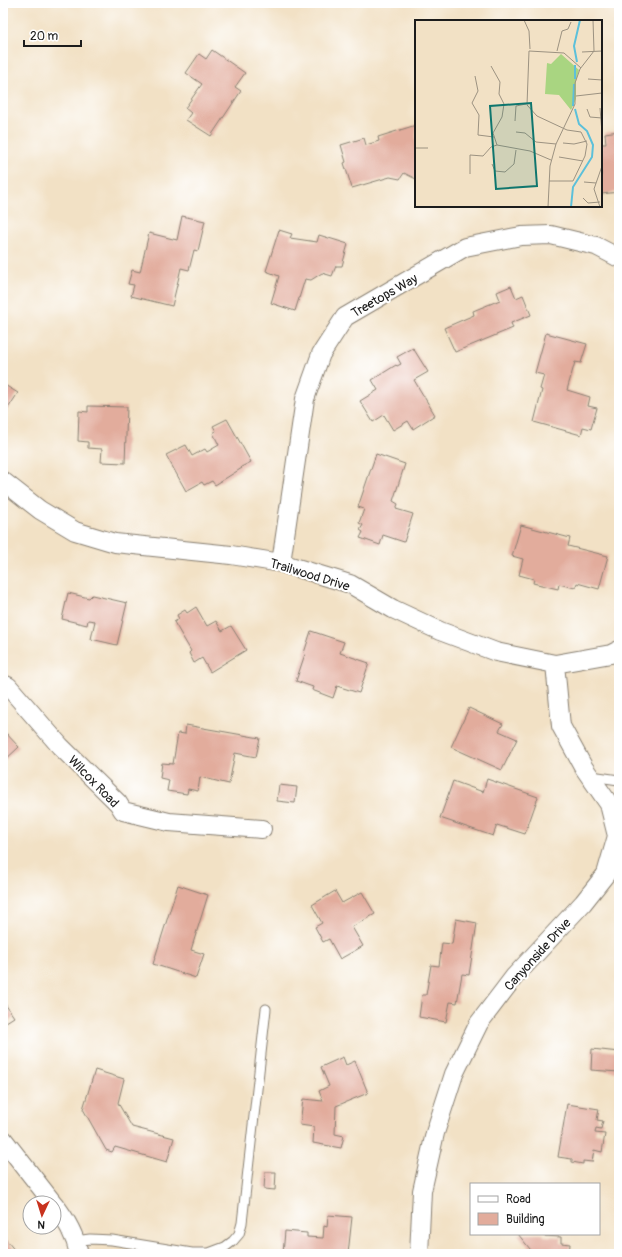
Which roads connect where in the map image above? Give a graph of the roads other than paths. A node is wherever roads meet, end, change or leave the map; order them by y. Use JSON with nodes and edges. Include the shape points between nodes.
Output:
{"nodes":[{"id":1,"x":619,"y":258,"type":"edge"},
{"id":2,"x":3,"y":481,"type":"edge"},
{"id":3,"x":281,"y":563,"type":"junction"},
{"id":4,"x":619,"y":650,"type":"edge"},
{"id":5,"x":555,"y":664,"type":"junction"},
{"id":6,"x":3,"y":684,"type":"edge"},
{"id":7,"x":589,"y":776,"type":"junction"},
{"id":8,"x":619,"y":780,"type":"edge"},
{"id":9,"x":262,"y":829,"type":"dead end"},
{"id":10,"x":266,"y":1009,"type":"dead end"},
{"id":11,"x":3,"y":1139,"type":"edge"},
{"id":12,"x":47,"y":1195,"type":"edge"},
{"id":13,"x":62,"y":1216,"type":"edge"},
{"id":14,"x":77,"y":1248,"type":"edge"},
{"id":15,"x":420,"y":1254,"type":"edge"}],
"edges":[{"from":1,"to":3,"type":"street","name":"Treetops Way","via":[[596,246],[551,235],[521,236],[465,247],[345,317],[321,354],[305,399]]},
{"from":2,"to":3,"type":"street","name":"Trailwood Drive","via":[[40,510],[75,531],[114,543]]},
{"from":3,"to":5,"type":"street","name":"Trailwood Drive","via":[[350,584],[393,609],[440,631],[496,652]]},
{"from":4,"to":5,"type":"street","name":"Trailwood Drive","via":[[611,654]]},
{"from":5,"to":7,"type":"street","name":"Canyonside Drive","via":[[561,726]]},
{"from":6,"to":9,"type":"street","name":"Wilcox Road","via":[[8,686],[60,746],[122,811],[169,822]]},
{"from":7,"to":8,"type":"lane"},
{"from":7,"to":15,"type":"street","name":"Canyonside Drive","via":[[609,804],[617,836],[606,874],[583,903],[514,977],[479,1023],[454,1074],[435,1133],[422,1191]]},
{"from":10,"to":14,"type":"lane","via":[[242,1223],[233,1242],[209,1253],[90,1239]]},
{"from":11,"to":12,"type":"street"},
{"from":13,"to":14,"type":"street"}]}
